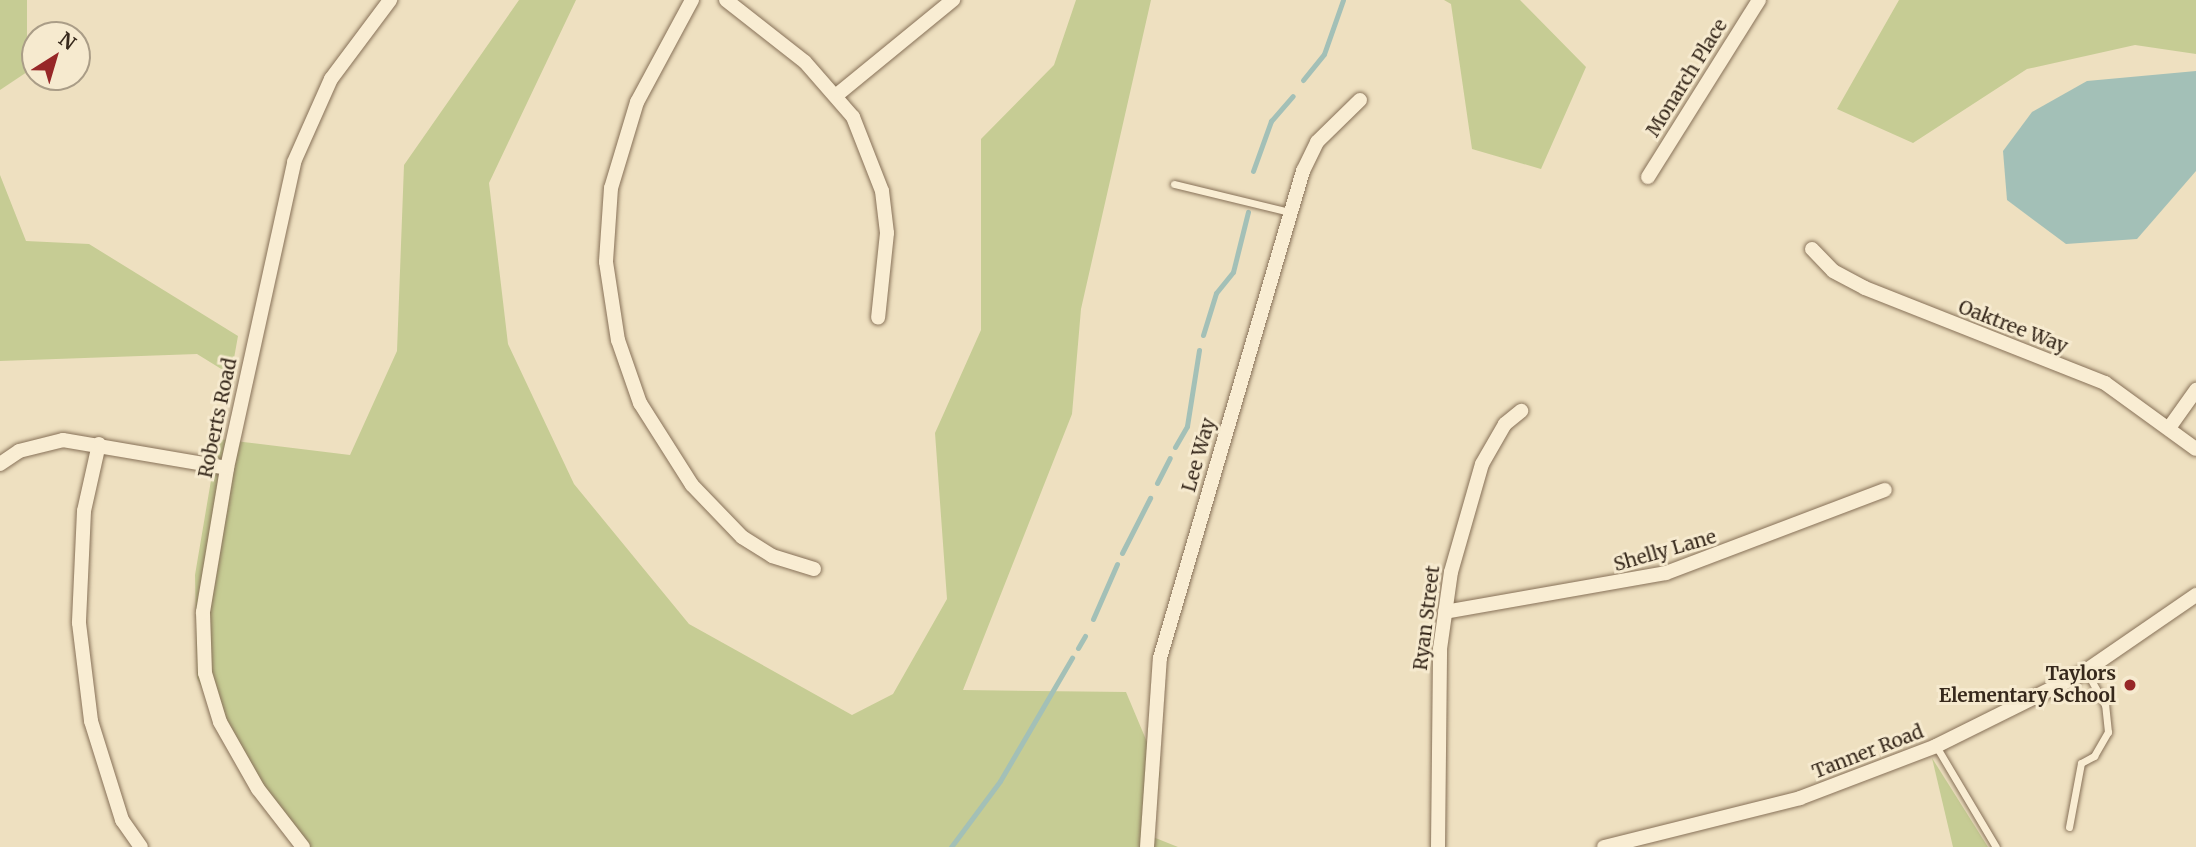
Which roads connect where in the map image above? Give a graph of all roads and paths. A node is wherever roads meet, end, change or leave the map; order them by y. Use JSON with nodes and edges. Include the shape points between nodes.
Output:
{"nodes":[{"id":1,"x":390,"y":0,"type":"edge"},
{"id":2,"x":692,"y":0,"type":"edge"},
{"id":3,"x":726,"y":0,"type":"edge"},
{"id":4,"x":953,"y":0,"type":"edge"},
{"id":5,"x":1759,"y":0,"type":"edge"},
{"id":6,"x":838,"y":94,"type":"junction"},
{"id":7,"x":1360,"y":100,"type":"dead end"},
{"id":8,"x":1648,"y":177,"type":"dead end"},
{"id":9,"x":1174,"y":184,"type":"dead end"},
{"id":10,"x":1290,"y":212,"type":"junction"},
{"id":11,"x":1812,"y":248,"type":"dead end"},
{"id":12,"x":878,"y":318,"type":"dead end"},
{"id":13,"x":2196,"y":390,"type":"edge"},
{"id":14,"x":1521,"y":411,"type":"dead end"},
{"id":15,"x":2169,"y":428,"type":"junction"},
{"id":16,"x":99,"y":444,"type":"junction"},
{"id":17,"x":2196,"y":449,"type":"edge"},
{"id":18,"x":0,"y":464,"type":"edge"},
{"id":19,"x":227,"y":468,"type":"junction"},
{"id":20,"x":1885,"y":490,"type":"dead end"},
{"id":21,"x":814,"y":569,"type":"dead end"},
{"id":22,"x":2196,"y":594,"type":"edge"},
{"id":23,"x":1445,"y":612,"type":"junction"},
{"id":24,"x":2086,"y":671,"type":"junction"},
{"id":25,"x":1936,"y":746,"type":"junction"},
{"id":26,"x":2068,"y":827,"type":"dead end"},
{"id":27,"x":141,"y":847,"type":"edge"},
{"id":28,"x":303,"y":847,"type":"edge"},
{"id":29,"x":1147,"y":847,"type":"edge"},
{"id":30,"x":1438,"y":847,"type":"edge"},
{"id":31,"x":1604,"y":847,"type":"edge"},
{"id":32,"x":1997,"y":847,"type":"edge"}],
"edges":[{"from":1,"to":19,"type":"street","name":"Roberts Road","via":[[331,79],[302,138]]},
{"from":2,"to":21,"type":"street","via":[[637,102],[611,188],[606,262],[618,340],[645,413],[692,485],[742,537],[772,556]]},
{"from":3,"to":6,"type":"street"},
{"from":4,"to":6,"type":"street"},
{"from":5,"to":8,"type":"street","name":"Monarch Place"},
{"from":6,"to":12,"type":"street","via":[[870,152],[882,191],[887,272]]},
{"from":7,"to":10,"type":"street","name":"Lee Way","via":[[1317,142]]},
{"from":9,"to":10,"type":"lane"},
{"from":10,"to":29,"type":"street","name":"Lee Way","via":[[1160,658]]},
{"from":11,"to":15,"type":"street","name":"Oaktree Way","via":[[1833,271],[1865,288],[2105,383]]},
{"from":13,"to":15,"type":"street"},
{"from":14,"to":23,"type":"street","name":"Ryan Street","via":[[1505,424],[1482,464],[1455,553]]},
{"from":15,"to":17,"type":"street","name":"Oaktree Way"},
{"from":16,"to":18,"type":"street","via":[[40,444]]},
{"from":16,"to":19,"type":"street"},
{"from":16,"to":27,"type":"street","via":[[84,511],[79,624],[90,721],[122,820]]},
{"from":19,"to":28,"type":"street","name":"Roberts Road","via":[[205,598],[205,673],[236,756]]},
{"from":20,"to":23,"type":"street","name":"Shelly Lane","via":[[1666,573]]},
{"from":22,"to":24,"type":"street","name":"Tanner Road"},
{"from":23,"to":30,"type":"street","name":"Ryan Street","via":[[1436,737]]},
{"from":24,"to":25,"type":"street","name":"Tanner Road"},
{"from":24,"to":26,"type":"lane","via":[[2105,705],[2108,732],[2094,756],[2081,763]]},
{"from":25,"to":31,"type":"street","name":"Tanner Road","via":[[1800,799]]},
{"from":25,"to":32,"type":"lane"}]}
